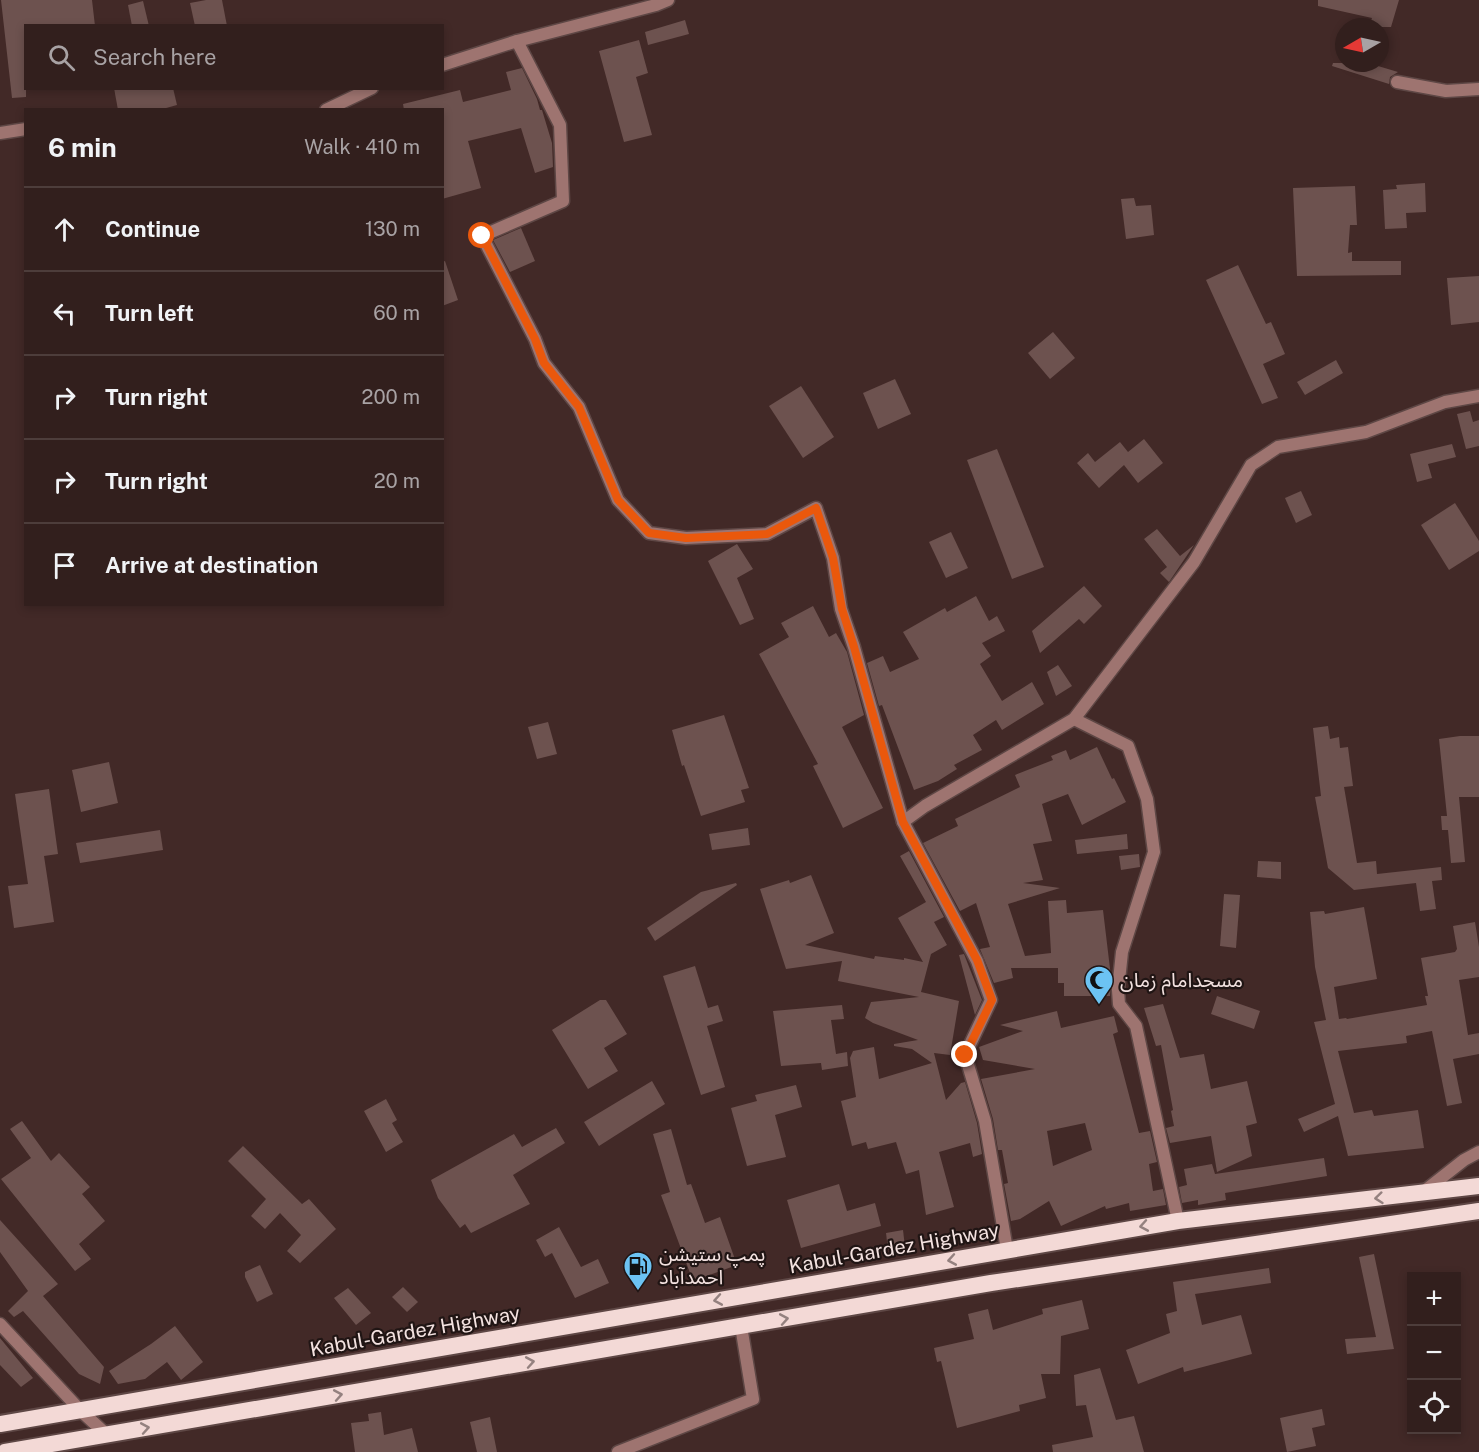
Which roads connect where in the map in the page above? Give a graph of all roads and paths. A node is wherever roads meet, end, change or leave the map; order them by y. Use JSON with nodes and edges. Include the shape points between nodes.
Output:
{"nodes":[{"id":1,"x":668,"y":0,"type":"edge"},
{"id":2,"x":517,"y":41,"type":"junction"},
{"id":3,"x":444,"y":64,"type":"edge"},
{"id":4,"x":1397,"y":82,"type":"dead end"},
{"id":5,"x":1479,"y":89,"type":"edge"},
{"id":6,"x":368,"y":90,"type":"edge"},
{"id":7,"x":330,"y":108,"type":"edge"},
{"id":8,"x":24,"y":129,"type":"edge"},
{"id":9,"x":0,"y":133,"type":"edge"},
{"id":10,"x":1479,"y":396,"type":"edge"},
{"id":11,"x":1074,"y":719,"type":"junction"},
{"id":12,"x":903,"y":822,"type":"junction"},
{"id":13,"x":1479,"y":1152,"type":"edge"},
{"id":14,"x":1479,"y":1186,"type":"edge"},
{"id":15,"x":1421,"y":1194,"type":"junction"},
{"id":16,"x":1479,"y":1211,"type":"edge"},
{"id":17,"x":1178,"y":1221,"type":"junction"},
{"id":18,"x":1007,"y":1250,"type":"junction"},
{"id":19,"x":0,"y":1324,"type":"edge"},
{"id":20,"x":741,"y":1326,"type":"junction"},
{"id":21,"x":80,"y":1410,"type":"junction"},
{"id":22,"x":0,"y":1424,"type":"edge"},
{"id":23,"x":107,"y":1435,"type":"junction"},
{"id":24,"x":5,"y":1452,"type":"edge"},
{"id":25,"x":618,"y":1452,"type":"edge"}],
"edges":[{"from":1,"to":2,"type":"street"},
{"from":2,"to":3,"type":"street"},
{"from":2,"to":12,"type":"street","via":[[560,125],[563,201],[482,236],[544,363],[579,407],[618,500],[649,533],[686,538],[767,534],[816,508],[833,558],[842,609]]},
{"from":4,"to":5,"type":"street","via":[[1446,91]]},
{"from":6,"to":7,"type":"street"},
{"from":8,"to":9,"type":"street"},
{"from":10,"to":11,"type":"street","via":[[1445,402],[1366,432],[1278,447],[1251,465],[1194,562]]},
{"from":11,"to":12,"type":"street"},
{"from":11,"to":17,"type":"street","via":[[1128,746],[1147,799],[1154,852],[1122,952],[1119,1005],[1136,1026]]},
{"from":12,"to":18,"type":"street","via":[[977,960],[992,1000],[965,1055],[985,1121]]},
{"from":13,"to":15,"type":"street"},
{"from":14,"to":15,"type":"highway","name":"Kabul-Gardez Highway"},
{"from":15,"to":17,"type":"highway","name":"Kabul-Gardez Highway","one_way":true},
{"from":20,"to":16,"type":"highway","one_way":true,"via":[[991,1283]]},
{"from":17,"to":18,"type":"highway","name":"Kabul-Gardez Highway","one_way":true},
{"from":18,"to":21,"type":"highway","name":"Kabul-Gardez Highway","one_way":true},
{"from":19,"to":21,"type":"street"},
{"from":23,"to":20,"type":"highway","one_way":true},
{"from":20,"to":25,"type":"street","via":[[753,1399]]},
{"from":21,"to":22,"type":"highway","name":"Kabul-Gardez Highway"},
{"from":21,"to":23,"type":"street"},
{"from":23,"to":24,"type":"highway"}]}
